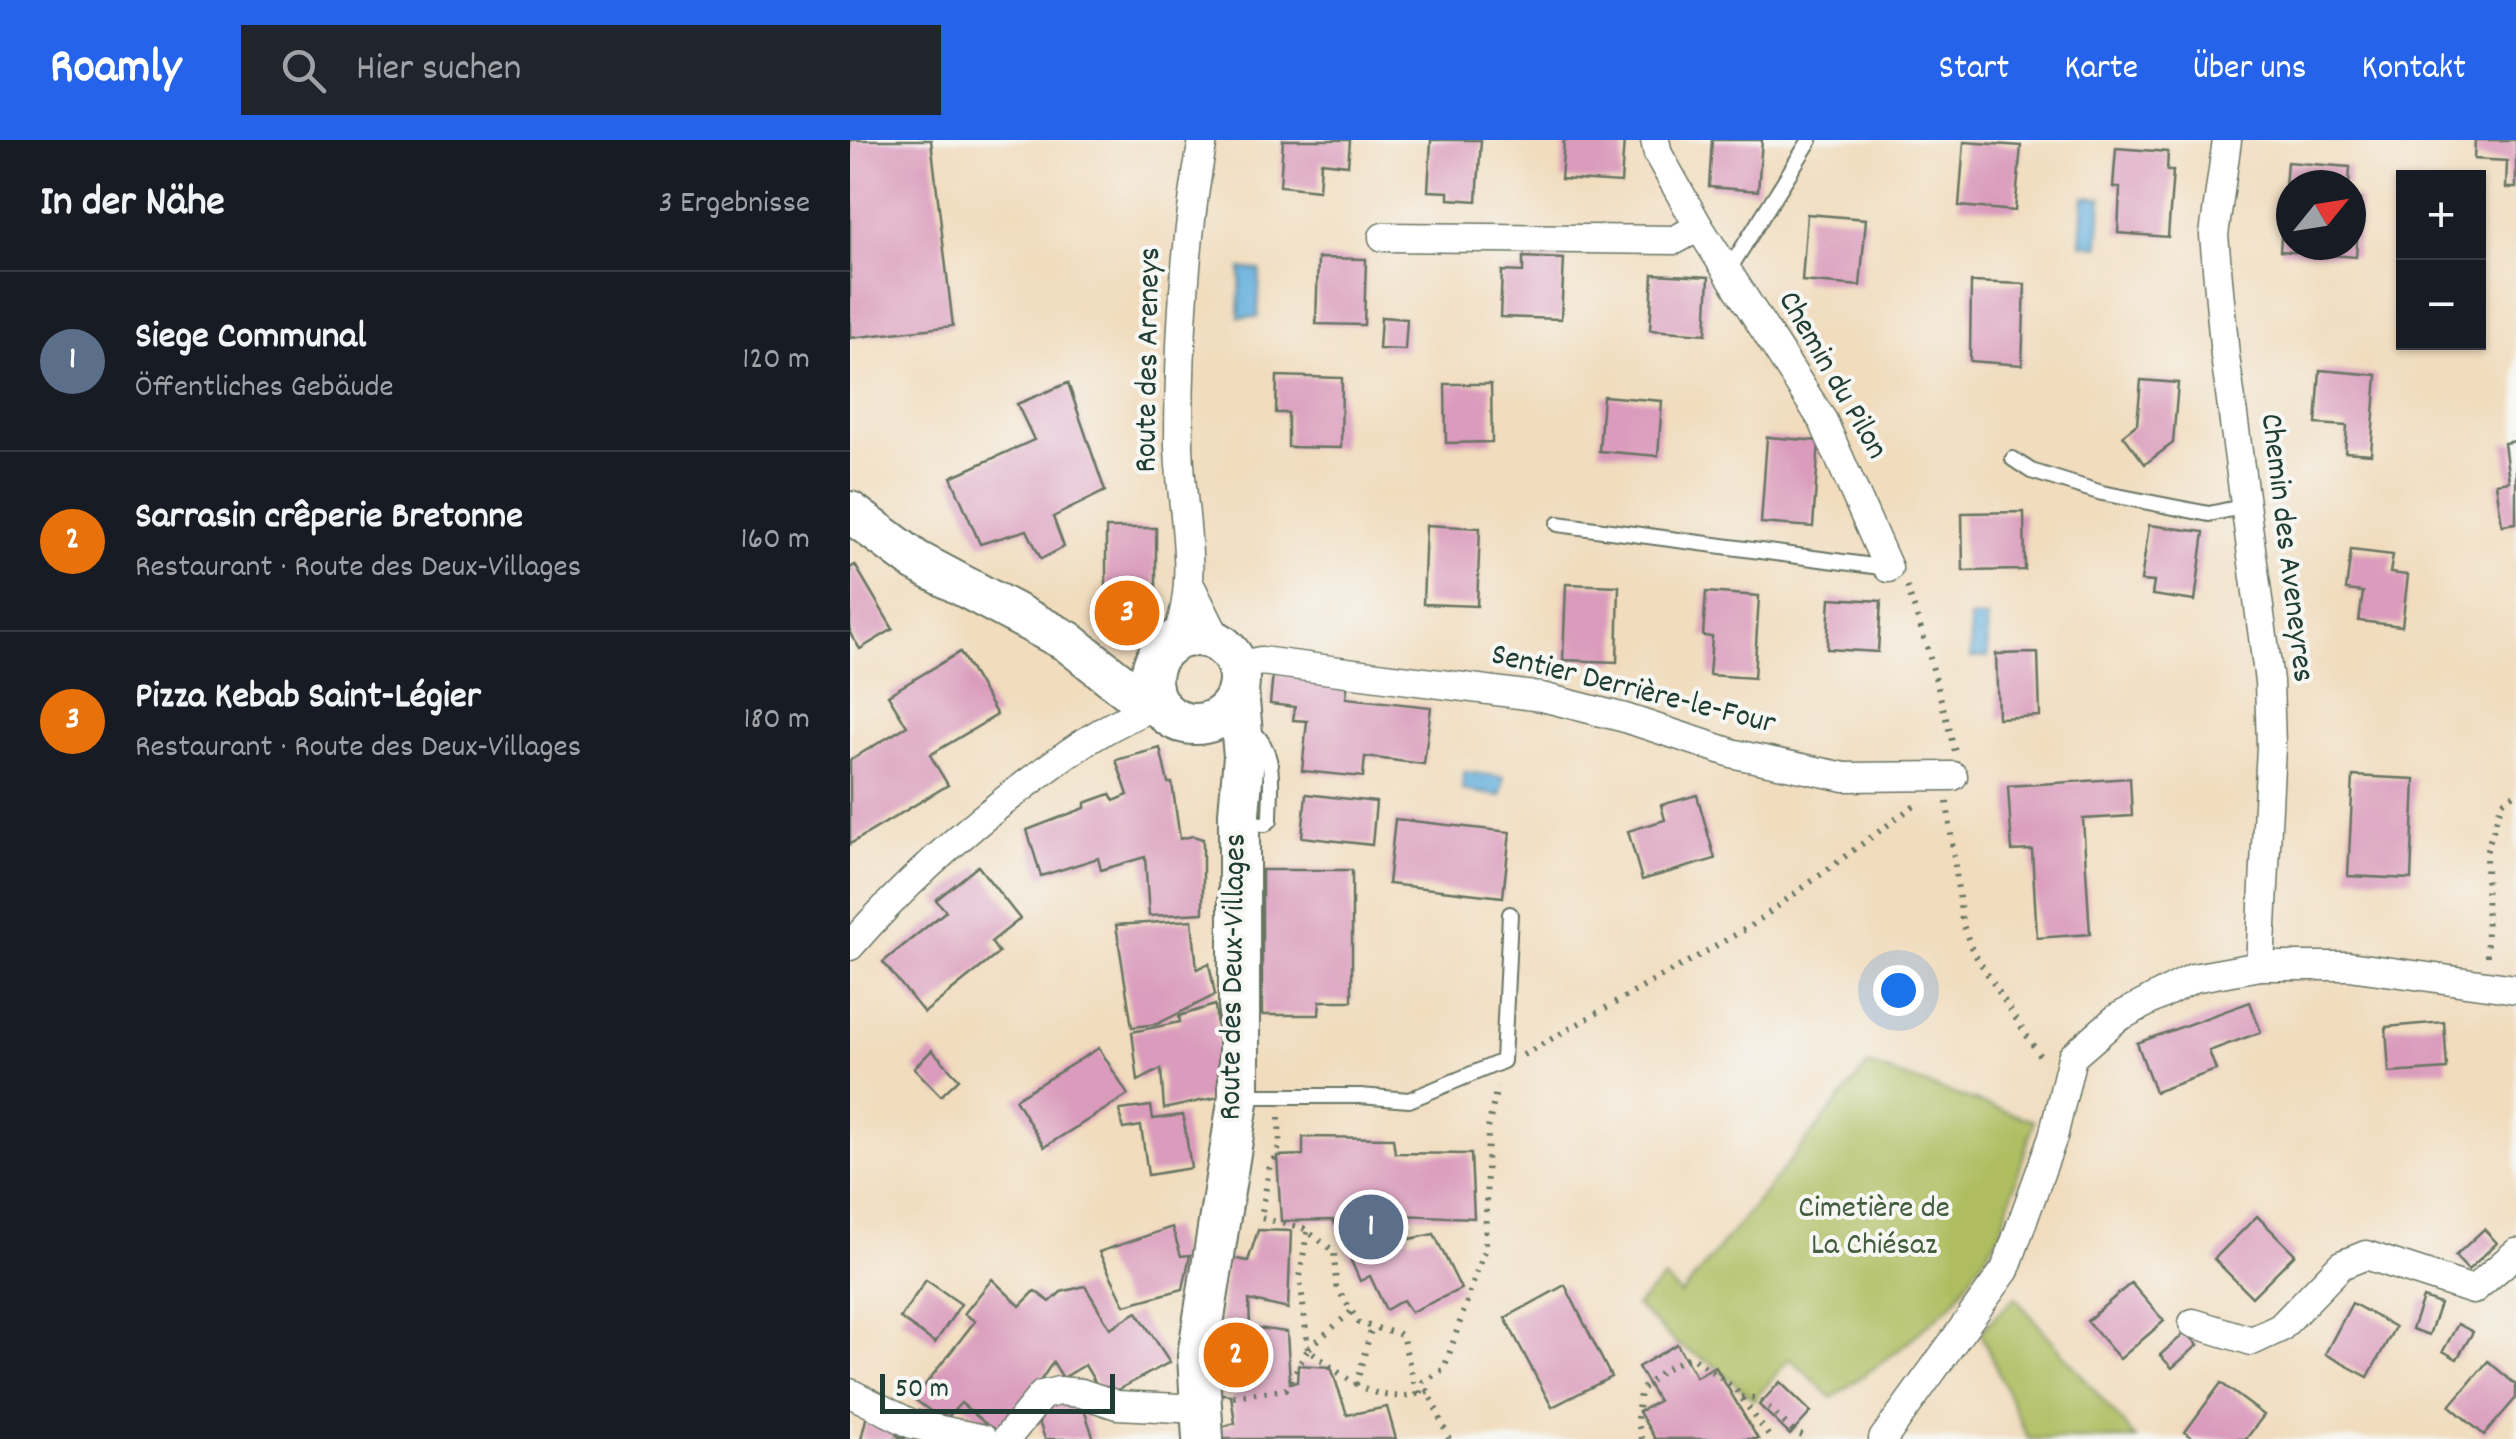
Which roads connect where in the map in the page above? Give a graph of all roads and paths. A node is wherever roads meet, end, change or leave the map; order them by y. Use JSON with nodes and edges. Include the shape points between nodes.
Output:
{"nodes":[{"id":1,"x":1202,"y":140,"type":"edge"},
{"id":2,"x":1655,"y":140,"type":"edge"},
{"id":3,"x":1810,"y":140,"type":"edge"},
{"id":4,"x":2227,"y":140,"type":"edge"},
{"id":5,"x":1699,"y":227,"type":"junction"},
{"id":6,"x":1384,"y":237,"type":"dead end"},
{"id":7,"x":1728,"y":272,"type":"junction"},
{"id":8,"x":2013,"y":460,"type":"dead end"},
{"id":9,"x":2246,"y":506,"type":"junction"},
{"id":10,"x":850,"y":512,"type":"edge"},
{"id":11,"x":1558,"y":524,"type":"dead end"},
{"id":12,"x":1888,"y":568,"type":"junction"},
{"id":13,"x":1188,"y":583,"type":"junction"},
{"id":14,"x":1234,"y":680,"type":"junction"},
{"id":15,"x":1160,"y":684,"type":"junction"},
{"id":16,"x":1953,"y":776,"type":"junction"},
{"id":17,"x":2516,"y":792,"type":"edge"},
{"id":18,"x":1239,"y":817,"type":"junction"},
{"id":19,"x":1510,"y":914,"type":"dead end"},
{"id":20,"x":850,"y":946,"type":"edge"},
{"id":21,"x":2260,"y":966,"type":"junction"},
{"id":22,"x":2487,"y":966,"type":"dead end"},
{"id":23,"x":2516,"y":989,"type":"edge"},
{"id":24,"x":1503,"y":1060,"type":"junction"},
{"id":25,"x":2047,"y":1067,"type":"dead end"},
{"id":26,"x":1258,"y":1096,"type":"junction"},
{"id":27,"x":1307,"y":1232,"type":"junction"},
{"id":28,"x":2516,"y":1253,"type":"edge"},
{"id":29,"x":1352,"y":1311,"type":"junction"},
{"id":30,"x":2193,"y":1322,"type":"dead end"},
{"id":31,"x":1372,"y":1326,"type":"junction"},
{"id":32,"x":1308,"y":1349,"type":"junction"},
{"id":33,"x":1356,"y":1384,"type":"junction"},
{"id":34,"x":850,"y":1393,"type":"edge"},
{"id":35,"x":1419,"y":1394,"type":"junction"},
{"id":36,"x":1740,"y":1396,"type":"junction"},
{"id":37,"x":1202,"y":1424,"type":"edge"},
{"id":38,"x":983,"y":1439,"type":"edge"},
{"id":39,"x":1006,"y":1439,"type":"edge"},
{"id":40,"x":1449,"y":1439,"type":"edge"},
{"id":41,"x":1642,"y":1439,"type":"edge"},
{"id":42,"x":1771,"y":1439,"type":"edge"},
{"id":43,"x":1809,"y":1439,"type":"edge"},
{"id":44,"x":1883,"y":1439,"type":"edge"}],
"edges":[{"from":1,"to":13,"type":"street","name":"Route des Areneys","via":[[1184,260],[1179,446]]},
{"from":2,"to":5,"type":"street","name":"Chemin du Pilon"},
{"from":3,"to":7,"type":"lane"},
{"from":4,"to":9,"type":"street","name":"Chemin des Aveneyres","via":[[2214,234]]},
{"from":5,"to":6,"type":"street","via":[[1675,240]]},
{"from":5,"to":7,"type":"street","name":"Chemin du Pilon"},
{"from":7,"to":12,"type":"street","name":"Chemin du Pilon","via":[[1823,421]]},
{"from":8,"to":9,"type":"lane","via":[[2102,493],[2209,514]]},
{"from":9,"to":21,"type":"street","name":"Chemin des Aveneyres","via":[[2271,746]]},
{"from":10,"to":15,"type":"main road","via":[[916,560]]},
{"from":11,"to":12,"type":"lane"},
{"from":12,"to":16,"type":"path","via":[[1910,590],[1957,760]]},
{"from":13,"to":14,"type":"street","name":"Route des Areneys"},
{"from":13,"to":15,"type":"street","name":"Route des Areneys","via":[[1182,626]]},
{"from":14,"to":15,"type":"main road","via":[[1233,704],[1202,724]]},
{"from":14,"to":15,"type":"main road","via":[[1197,635]]},
{"from":14,"to":16,"type":"street","name":"Sentier Derrière-le-Four","via":[[1250,661],[1542,697],[1735,754],[1846,777]]},
{"from":14,"to":18,"type":"main road","name":"Route des Deux-Villages","via":[[1244,756]]},
{"from":15,"to":18,"type":"main road","name":"Route des Deux-Villages","via":[[1211,754]]},
{"from":15,"to":20,"type":"street","via":[[974,823]]},
{"from":16,"to":24,"type":"path","via":[[1750,926],[1578,1026]]},
{"from":16,"to":25,"type":"path","via":[[1946,794],[1962,922],[1972,950]]},
{"from":17,"to":22,"type":"path","via":[[2502,802],[2486,853]]},
{"from":18,"to":26,"type":"main road","name":"Route des Deux-Villages"},
{"from":19,"to":24,"type":"lane"},
{"from":21,"to":23,"type":"street","via":[[2349,966]]},
{"from":21,"to":44,"type":"street","via":[[2193,978],[2117,1018],[2072,1057],[2053,1137],[2005,1270]]},
{"from":24,"to":26,"type":"lane","via":[[1410,1100]]},
{"from":24,"to":35,"type":"path","via":[[1488,1128],[1485,1248],[1444,1369],[1422,1382]]},
{"from":26,"to":27,"type":"path","via":[[1280,1146],[1260,1218]]},
{"from":26,"to":37,"type":"main road","name":"Route des Deux-Villages","via":[[1204,1303],[1198,1356]]},
{"from":27,"to":29,"type":"path","via":[[1334,1251],[1336,1286]]},
{"from":27,"to":32,"type":"path","via":[[1300,1277]]},
{"from":28,"to":30,"type":"street","via":[[2472,1290],[2366,1256],[2341,1265],[2280,1328],[2252,1341]]},
{"from":29,"to":31,"type":"path"},
{"from":29,"to":32,"type":"path"},
{"from":31,"to":33,"type":"path"},
{"from":31,"to":35,"type":"path","via":[[1402,1335]]},
{"from":32,"to":33,"type":"path"},
{"from":32,"to":37,"type":"path","via":[[1286,1390],[1222,1398]]},
{"from":33,"to":35,"type":"path","via":[[1365,1392]]},
{"from":34,"to":38,"type":"street","via":[[912,1424]]},
{"from":35,"to":40,"type":"path","via":[[1428,1391]]},
{"from":36,"to":41,"type":"path","via":[[1692,1356],[1640,1390]]},
{"from":36,"to":42,"type":"path"},
{"from":36,"to":43,"type":"path","via":[[1759,1398]]},
{"from":37,"to":39,"type":"street","via":[[1058,1391],[1042,1395]]}]}
